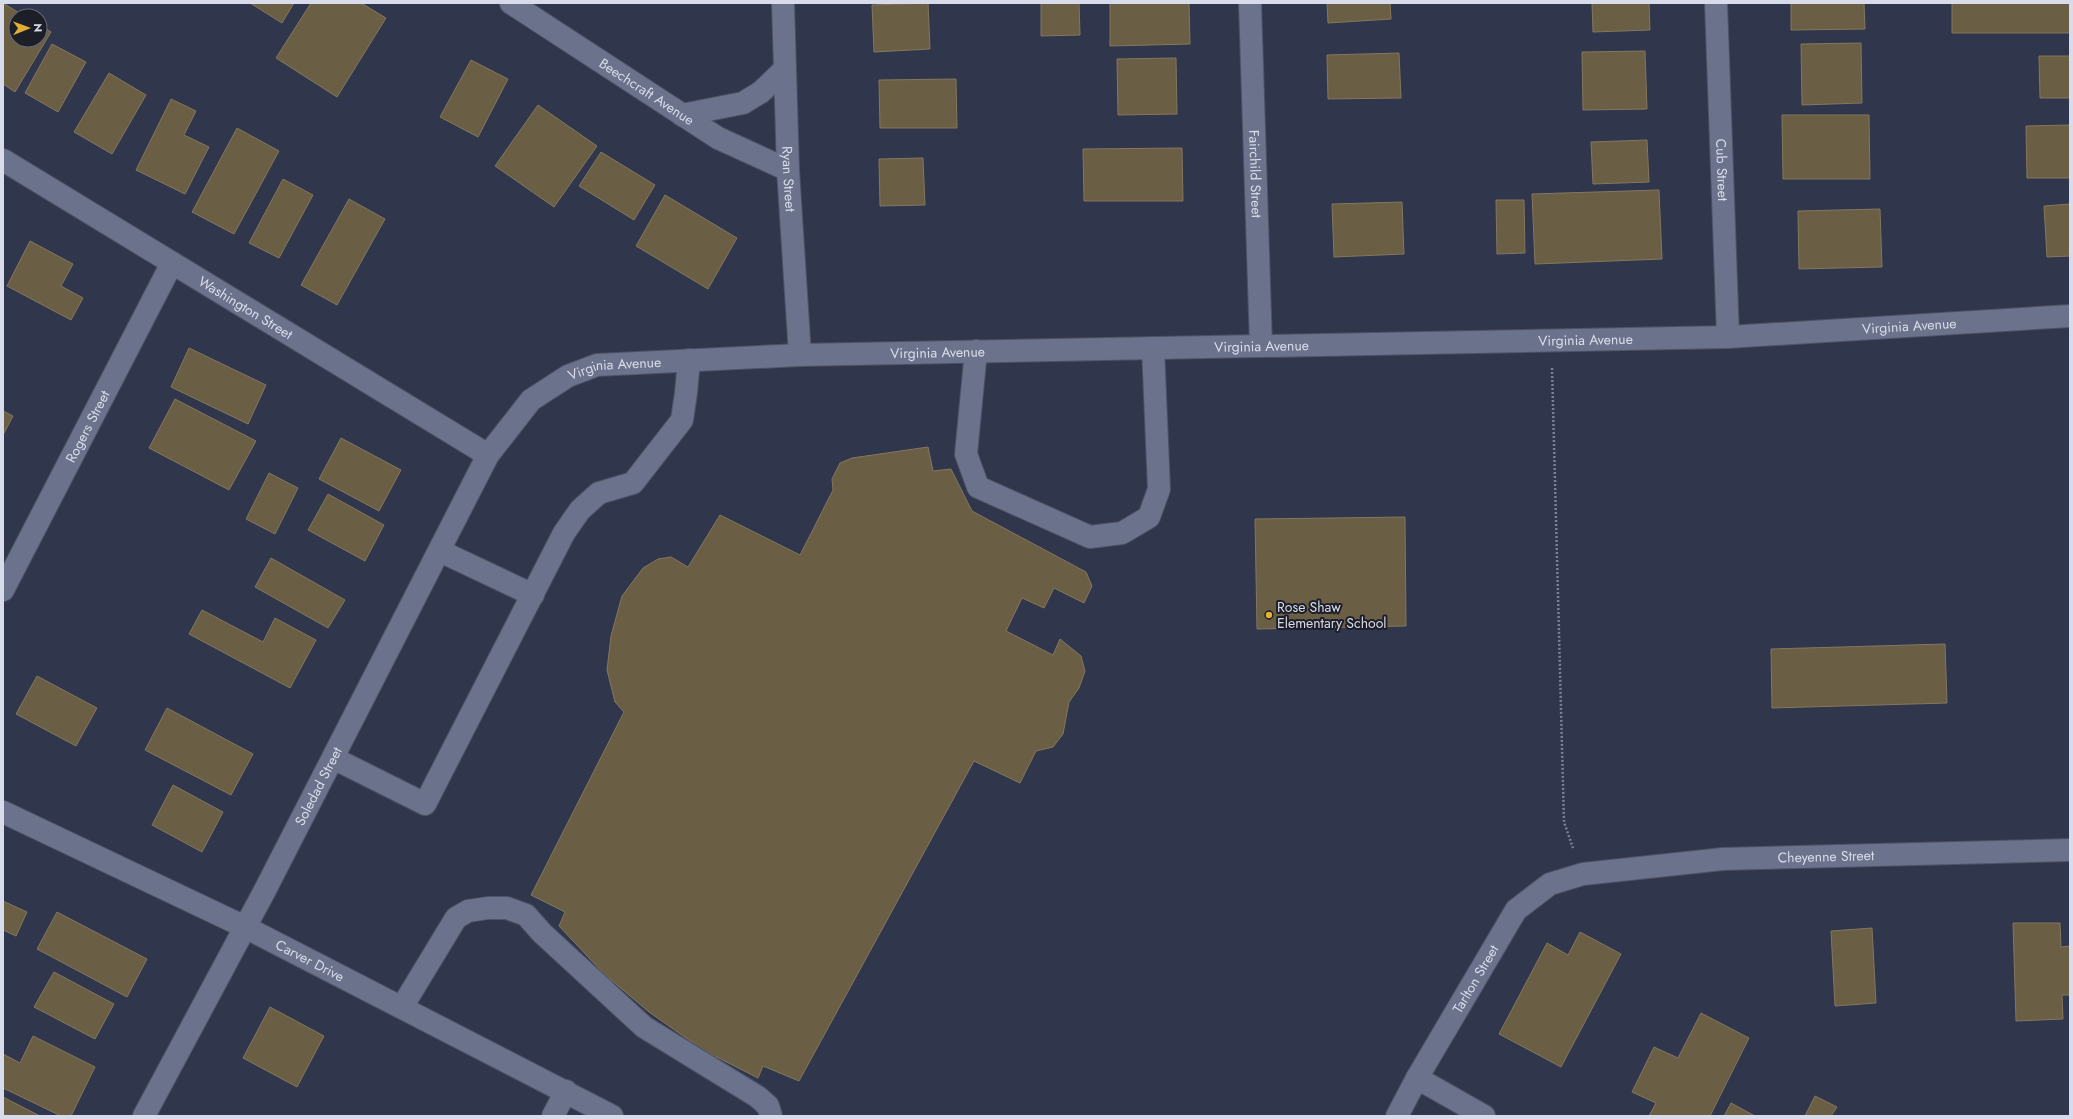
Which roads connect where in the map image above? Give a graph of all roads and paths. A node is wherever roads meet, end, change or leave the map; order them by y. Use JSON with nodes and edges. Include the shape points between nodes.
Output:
{"nodes":[{"id":1,"x":511,"y":3,"type":"edge"},
{"id":2,"x":783,"y":3,"type":"edge"},
{"id":3,"x":1250,"y":3,"type":"edge"},
{"id":4,"x":1716,"y":3,"type":"edge"},
{"id":5,"x":785,"y":69,"type":"junction"},
{"id":6,"x":682,"y":114,"type":"junction"},
{"id":7,"x":3,"y":160,"type":"edge"},
{"id":8,"x":788,"y":170,"type":"junction"},
{"id":9,"x":172,"y":263,"type":"junction"},
{"id":10,"x":2070,"y":316,"type":"edge"},
{"id":11,"x":1728,"y":337,"type":"junction"},
{"id":12,"x":1551,"y":340,"type":"junction"},
{"id":13,"x":1261,"y":346,"type":"junction"},
{"id":14,"x":1153,"y":348,"type":"junction"},
{"id":15,"x":976,"y":352,"type":"junction"},
{"id":16,"x":800,"y":355,"type":"junction"},
{"id":17,"x":689,"y":360,"type":"junction"},
{"id":18,"x":488,"y":455,"type":"junction"},
{"id":19,"x":440,"y":551,"type":"junction"},
{"id":20,"x":3,"y":590,"type":"edge"},
{"id":21,"x":533,"y":595,"type":"junction"},
{"id":22,"x":333,"y":758,"type":"junction"},
{"id":23,"x":3,"y":812,"type":"edge"},
{"id":24,"x":2070,"y":850,"type":"edge"},
{"id":25,"x":1583,"y":874,"type":"junction"},
{"id":26,"x":245,"y":927,"type":"junction"},
{"id":27,"x":402,"y":1007,"type":"junction"},
{"id":28,"x":1417,"y":1078,"type":"junction"},
{"id":29,"x":566,"y":1091,"type":"junction"},
{"id":30,"x":144,"y":1116,"type":"edge"},
{"id":31,"x":553,"y":1116,"type":"edge"},
{"id":32,"x":612,"y":1116,"type":"edge"},
{"id":33,"x":770,"y":1116,"type":"edge"},
{"id":34,"x":1397,"y":1116,"type":"edge"},
{"id":35,"x":1484,"y":1116,"type":"edge"}],
"edges":[{"from":1,"to":6,"type":"street","name":"Beechcraft Avenue"},
{"from":2,"to":5,"type":"street","name":"Ryan Street"},
{"from":3,"to":13,"type":"street","name":"Fairchild Street"},
{"from":4,"to":11,"type":"street","name":"Cub Street"},
{"from":5,"to":6,"type":"street","via":[[761,92],[743,103]]},
{"from":5,"to":8,"type":"street","name":"Ryan Street"},
{"from":6,"to":8,"type":"street","name":"Beechcraft Avenue","via":[[718,138]]},
{"from":7,"to":9,"type":"street","name":"Washington Street"},
{"from":8,"to":16,"type":"street","name":"Ryan Street"},
{"from":9,"to":18,"type":"street","name":"Washington Street"},
{"from":9,"to":20,"type":"street","name":"Rogers Street"},
{"from":10,"to":11,"type":"street","name":"Virginia Avenue"},
{"from":11,"to":12,"type":"street","name":"Virginia Avenue"},
{"from":12,"to":13,"type":"street","name":"Virginia Avenue"},
{"from":12,"to":25,"type":"path","via":[[1564,822]]},
{"from":13,"to":14,"type":"street","name":"Virginia Avenue"},
{"from":14,"to":15,"type":"street","name":"Virginia Avenue"},
{"from":14,"to":15,"type":"street","via":[[1159,489],[1149,517],[1122,533],[1090,538],[978,487],[966,454]]},
{"from":15,"to":16,"type":"street","name":"Virginia Avenue"},
{"from":16,"to":17,"type":"street","name":"Virginia Avenue"},
{"from":17,"to":18,"type":"street","name":"Virginia Avenue","via":[[597,365],[568,376],[531,400]]},
{"from":17,"to":21,"type":"street","via":[[682,420],[633,483],[599,493],[580,510],[564,533]]},
{"from":18,"to":19,"type":"street","name":"Soledad Street"},
{"from":19,"to":21,"type":"street"},
{"from":19,"to":22,"type":"street","name":"Soledad Street"},
{"from":21,"to":22,"type":"street","via":[[425,804]]},
{"from":22,"to":26,"type":"street","name":"Soledad Street"},
{"from":23,"to":26,"type":"street","name":"Carver Drive"},
{"from":24,"to":25,"type":"street","name":"Cheyenne Street","via":[[1723,859]]},
{"from":25,"to":28,"type":"street","name":"Tarlton Street","via":[[1550,884],[1516,910]]},
{"from":26,"to":27,"type":"street","name":"Carver Drive"},
{"from":26,"to":30,"type":"street","name":"Soledad Street"},
{"from":27,"to":29,"type":"street","name":"Carver Drive"},
{"from":27,"to":33,"type":"street","via":[[456,918],[468,911],[507,908],[526,915],[542,934],[644,1027],[758,1097],[768,1106]]},
{"from":28,"to":34,"type":"street","name":"Tarlton Street"},
{"from":28,"to":35,"type":"street"},
{"from":29,"to":31,"type":"street"},
{"from":29,"to":32,"type":"street","name":"Carver Drive"}]}
